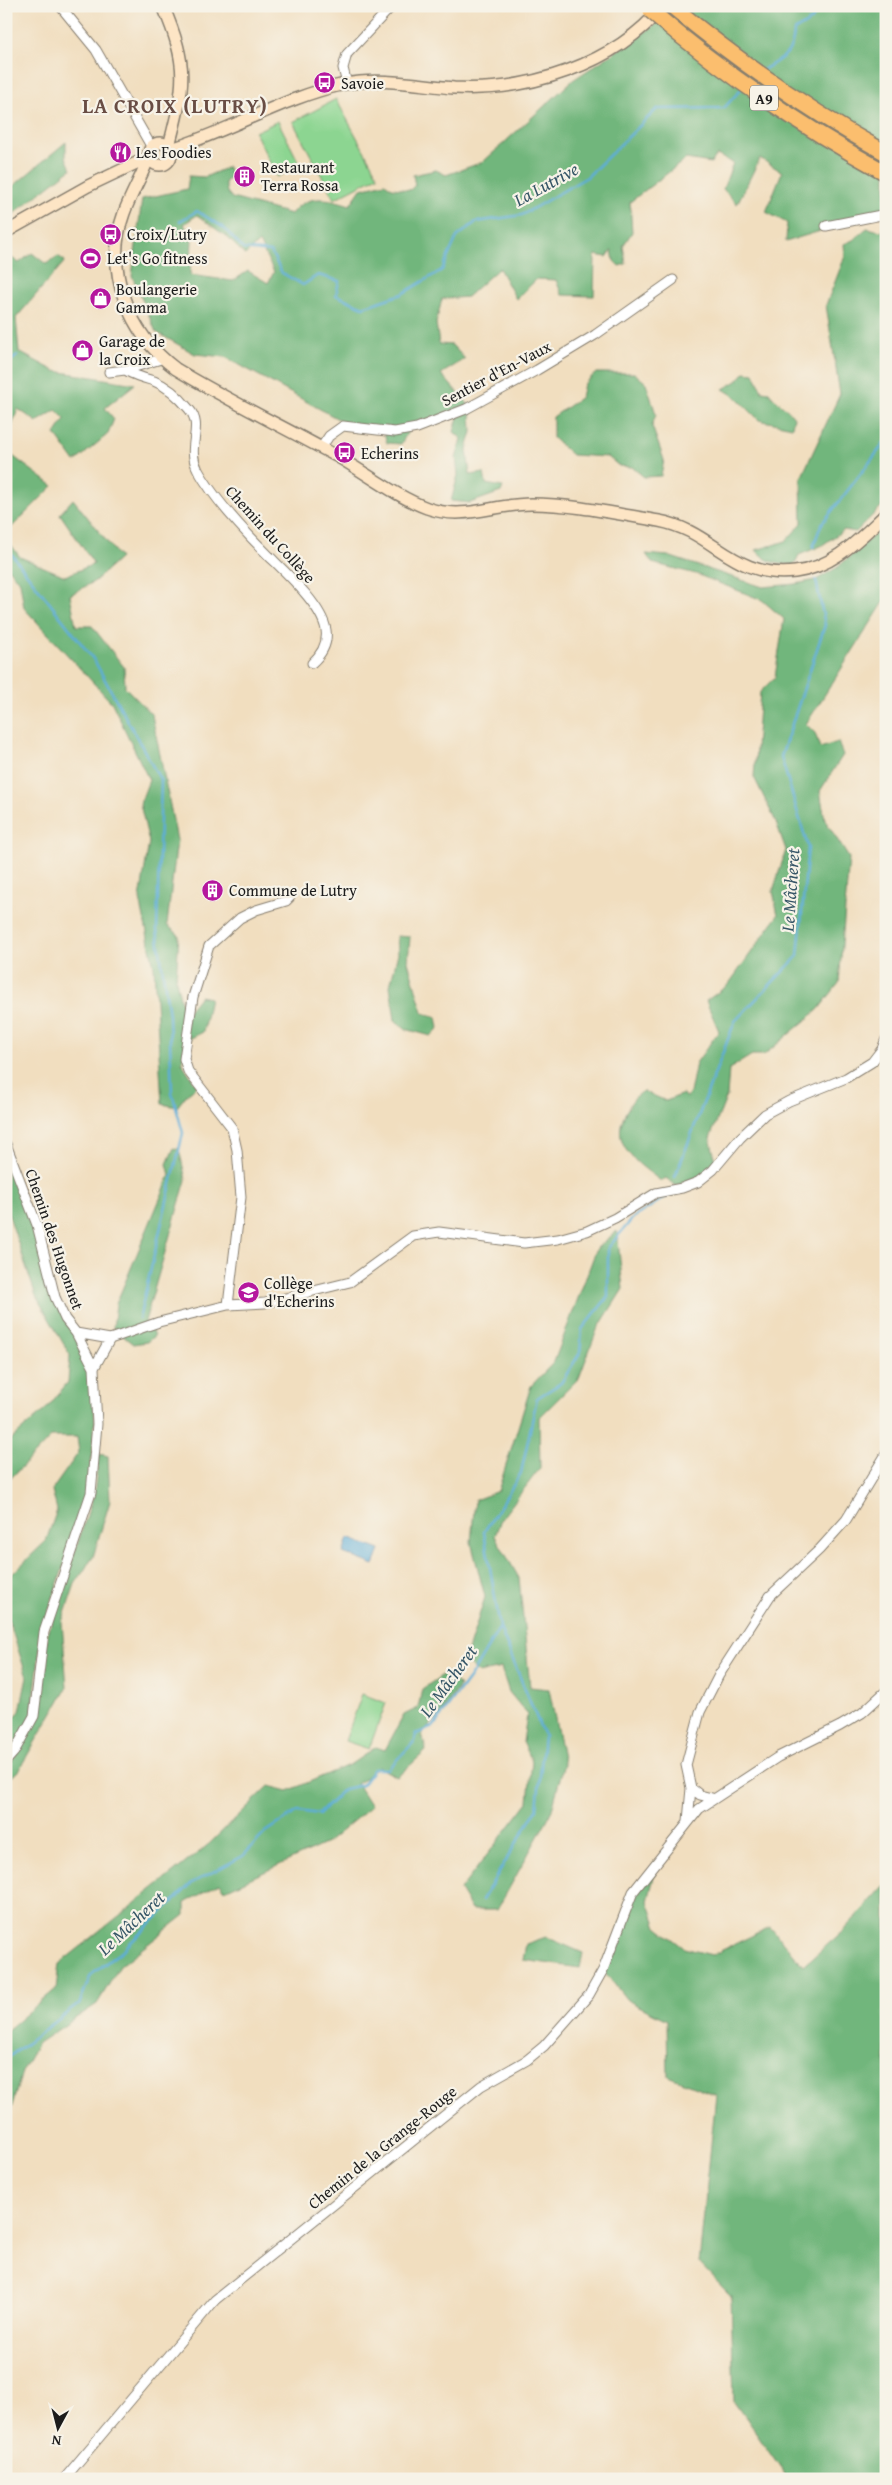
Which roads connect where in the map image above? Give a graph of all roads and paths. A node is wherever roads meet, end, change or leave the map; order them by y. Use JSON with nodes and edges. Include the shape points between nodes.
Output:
{"nodes":[{"id":1,"x":60,"y":6,"type":"edge"},
{"id":2,"x":163,"y":6,"type":"edge"},
{"id":3,"x":672,"y":6,"type":"edge"},
{"id":4,"x":386,"y":8,"type":"edge"},
{"id":5,"x":653,"y":8,"type":"edge"},
{"id":6,"x":347,"y":84,"type":"junction"},
{"id":7,"x":159,"y":151,"type":"junction"},
{"id":8,"x":886,"y":153,"type":"edge"},
{"id":9,"x":886,"y":173,"type":"edge"},
{"id":10,"x":886,"y":214,"type":"edge"},
{"id":11,"x":826,"y":226,"type":"dead end"},
{"id":12,"x":6,"y":232,"type":"edge"},
{"id":13,"x":673,"y":280,"type":"dead end"},
{"id":14,"x":161,"y":358,"type":"junction"},
{"id":15,"x":125,"y":370,"type":"junction"},
{"id":16,"x":109,"y":372,"type":"dead end"},
{"id":17,"x":321,"y":448,"type":"junction"},
{"id":18,"x":886,"y":514,"type":"edge"},
{"id":19,"x":312,"y":663,"type":"dead end"},
{"id":20,"x":290,"y":897,"type":"dead end"},
{"id":21,"x":886,"y":1039,"type":"edge"},
{"id":22,"x":6,"y":1144,"type":"edge"},
{"id":23,"x":228,"y":1305,"type":"junction"},
{"id":24,"x":76,"y":1333,"type":"junction"},
{"id":25,"x":110,"y":1339,"type":"junction"},
{"id":26,"x":94,"y":1368,"type":"junction"},
{"id":27,"x":886,"y":1454,"type":"edge"},
{"id":28,"x":886,"y":1691,"type":"edge"},
{"id":29,"x":6,"y":1761,"type":"edge"},
{"id":30,"x":691,"y":1788,"type":"junction"},
{"id":31,"x":712,"y":1798,"type":"junction"},
{"id":32,"x":688,"y":1821,"type":"junction"},
{"id":33,"x":64,"y":2479,"type":"edge"}],
"edges":[{"from":1,"to":7,"type":"street","via":[[96,50]]},
{"from":2,"to":7,"type":"street","via":[[182,62],[182,90],[175,118]]},
{"from":3,"to":8,"type":"highway","number":"A9","via":[[773,83]]},
{"from":4,"to":6,"type":"street","via":[[344,60]]},
{"from":5,"to":6,"type":"street","via":[[642,27],[614,47],[583,64],[528,82],[481,88],[382,82]]},
{"from":5,"to":9,"type":"highway","number":"A9","bridge":true,"via":[[696,49],[767,100]]},
{"from":6,"to":7,"type":"street","via":[[302,95],[228,129]]},
{"from":7,"to":12,"type":"street"},
{"from":7,"to":14,"type":"street","via":[[138,185],[121,225],[117,254],[120,291],[142,335]]},
{"from":10,"to":11,"type":"street"},
{"from":13,"to":17,"type":"street","name":"Sentier d'En-Vaux","via":[[595,335],[466,409],[417,428],[395,432],[343,426],[329,436]]},
{"from":14,"to":15,"type":"street"},
{"from":14,"to":17,"type":"street","via":[[191,378]]},
{"from":15,"to":16,"type":"street"},
{"from":15,"to":19,"type":"street","name":"Chemin du Collège","via":[[169,390],[191,411],[196,420],[192,447],[197,468],[253,538],[302,587],[326,629],[322,654]]},
{"from":17,"to":18,"type":"street","via":[[412,501],[436,511],[469,514],[528,504],[556,505],[661,522],[698,535],[734,561],[775,573],[806,570],[829,562]]},
{"from":20,"to":23,"type":"street","via":[[240,918],[209,946],[192,1006],[184,1059],[188,1071],[232,1128],[237,1150],[240,1197]]},
{"from":21,"to":23,"type":"street","via":[[872,1062],[846,1078],[766,1114],[698,1182],[656,1193],[587,1231],[524,1243],[439,1232],[413,1236],[350,1282],[264,1303]]},
{"from":22,"to":24,"type":"street","name":"Chemin des Hugonnet","via":[[37,1225],[55,1297]]},
{"from":23,"to":25,"type":"street","via":[[159,1322]]},
{"from":24,"to":25,"type":"street"},
{"from":24,"to":26,"type":"street","name":"Chemin des Hugonnet"},
{"from":25,"to":26,"type":"street"},
{"from":26,"to":29,"type":"street","via":[[98,1424],[91,1493],[44,1632],[34,1716]]},
{"from":27,"to":30,"type":"street","via":[[846,1520],[770,1596],[719,1675],[700,1712],[686,1765]]},
{"from":28,"to":31,"type":"street","name":"Chemin de la Grange-Rouge","via":[[862,1713],[778,1757]]},
{"from":30,"to":31,"type":"street"},
{"from":30,"to":32,"type":"street"},
{"from":31,"to":32,"type":"street","name":"Chemin de la Grange-Rouge"},
{"from":32,"to":33,"type":"street","name":"Chemin de la Grange-Rouge","via":[[633,1892],[603,1970],[589,1994],[544,2046],[527,2060],[482,2086],[215,2300]]}]}
